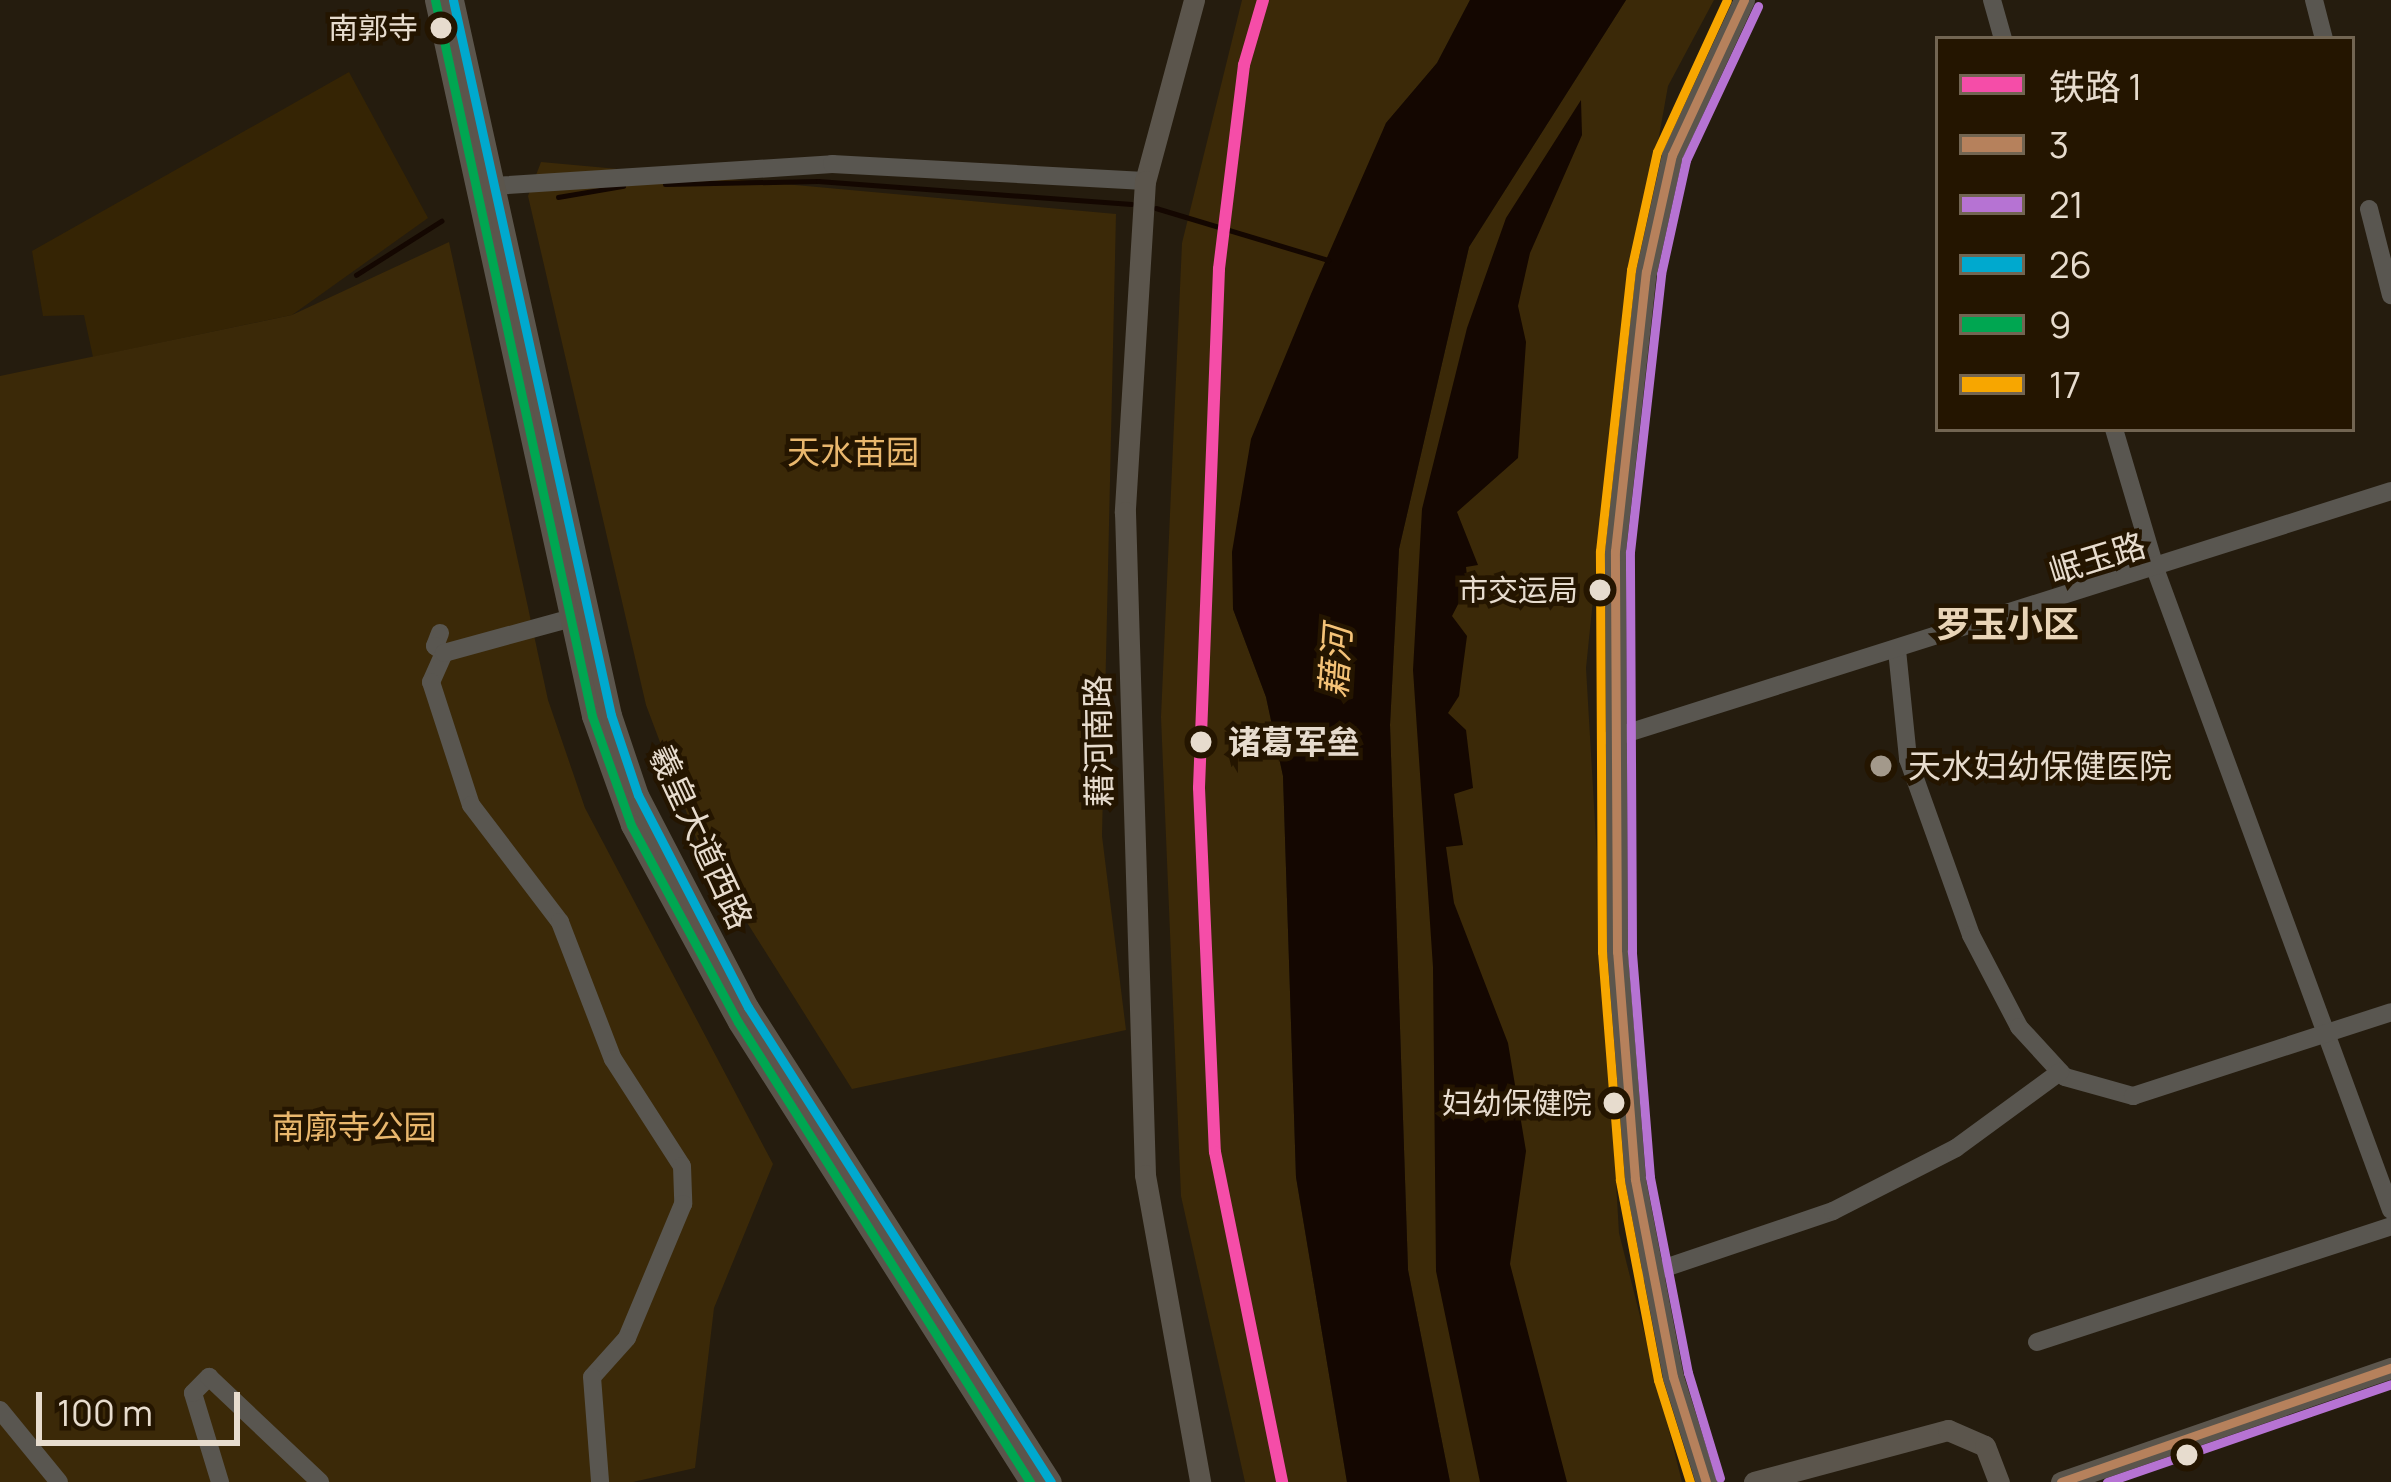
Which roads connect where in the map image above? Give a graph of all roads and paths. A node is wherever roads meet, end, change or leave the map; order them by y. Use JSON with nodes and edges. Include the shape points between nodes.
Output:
{"nodes":[{"id":1,"x":435,"y":0,"type":"edge"},
{"id":2,"x":453,"y":0,"type":"edge"},
{"id":3,"x":1194,"y":0,"type":"edge"},
{"id":4,"x":1744,"y":0,"type":"edge"},
{"id":5,"x":1992,"y":0,"type":"edge"},
{"id":6,"x":2314,"y":0,"type":"edge"},
{"id":7,"x":2002,"y":36,"type":"edge"},
{"id":8,"x":2323,"y":36,"type":"edge"},
{"id":9,"x":1145,"y":181,"type":"junction"},
{"id":10,"x":494,"y":186,"type":"junction"},
{"id":11,"x":2369,"y":209,"type":"dead end"},
{"id":12,"x":2391,"y":295,"type":"edge"},
{"id":13,"x":2115,"y":432,"type":"edge"},
{"id":14,"x":2391,"y":491,"type":"edge"},
{"id":15,"x":2156,"y":572,"type":"junction"},
{"id":16,"x":570,"y":618,"type":"junction"},
{"id":17,"x":440,"y":633,"type":"dead end"},
{"id":18,"x":1897,"y":650,"type":"junction"},
{"id":19,"x":444,"y":653,"type":"junction"},
{"id":20,"x":1612,"y":738,"type":"junction"},
{"id":21,"x":2391,"y":1012,"type":"edge"},
{"id":22,"x":2328,"y":1033,"type":"junction"},
{"id":23,"x":2060,"y":1072,"type":"junction"},
{"id":24,"x":2391,"y":1210,"type":"edge"},
{"id":25,"x":2391,"y":1226,"type":"edge"},
{"id":26,"x":1650,"y":1274,"type":"junction"},
{"id":27,"x":2037,"y":1342,"type":"dead end"},
{"id":28,"x":2391,"y":1368,"type":"edge"},
{"id":29,"x":0,"y":1410,"type":"edge"},
{"id":30,"x":59,"y":1482,"type":"edge"},
{"id":31,"x":220,"y":1482,"type":"edge"},
{"id":32,"x":320,"y":1482,"type":"edge"},
{"id":33,"x":600,"y":1482,"type":"edge"},
{"id":34,"x":1030,"y":1482,"type":"edge"},
{"id":35,"x":1051,"y":1482,"type":"edge"},
{"id":36,"x":1200,"y":1482,"type":"edge"},
{"id":37,"x":1706,"y":1482,"type":"edge"},
{"id":38,"x":1754,"y":1482,"type":"edge"},
{"id":39,"x":1999,"y":1482,"type":"edge"},
{"id":40,"x":2061,"y":1482,"type":"edge"}],
"edges":[{"from":1,"to":16,"type":"main road","name":"羲皇大道西路"},
{"from":2,"to":10,"type":"main road","name":"羲皇大道西路"},
{"from":3,"to":9,"type":"main road","name":"藉河南路"},
{"from":4,"to":20,"type":"main road","via":[[1672,155],[1646,272],[1615,551]]},
{"from":5,"to":7,"type":"street"},
{"from":6,"to":8,"type":"street"},
{"from":9,"to":10,"type":"street","via":[[832,164]]},
{"from":9,"to":36,"type":"main road","name":"藉河南路","via":[[1125,512],[1145,1175]]},
{"from":10,"to":16,"type":"main road","name":"羲皇大道西路"},
{"from":11,"to":12,"type":"street"},
{"from":13,"to":15,"type":"street"},
{"from":14,"to":15,"type":"street","name":"岷玉路"},
{"from":15,"to":18,"type":"street","name":"岷玉路"},
{"from":15,"to":22,"type":"street"},
{"from":16,"to":19,"type":"street"},
{"from":16,"to":34,"type":"main road","name":"羲皇大道西路","via":[[606,761],[658,884]]},
{"from":16,"to":35,"type":"main road","name":"羲皇大道西路","via":[[670,862],[748,1007]]},
{"from":17,"to":19,"type":"street","via":[[435,646]]},
{"from":18,"to":20,"type":"street","name":"岷玉路"},
{"from":18,"to":23,"type":"street","via":[[1908,759],[1970,935],[2019,1027]]},
{"from":19,"to":33,"type":"street","via":[[430,682],[471,805],[560,922],[613,1058],[682,1166],[682,1204],[627,1338],[592,1377]]},
{"from":20,"to":26,"type":"main road","via":[[1617,952]]},
{"from":21,"to":22,"type":"street"},
{"from":22,"to":23,"type":"street","via":[[2133,1096]]},
{"from":22,"to":24,"type":"street"},
{"from":23,"to":26,"type":"street","via":[[1955,1148],[1832,1210]]},
{"from":25,"to":27,"type":"street"},
{"from":26,"to":37,"type":"main road"},
{"from":28,"to":40,"type":"main road"},
{"from":29,"to":30,"type":"street"},
{"from":31,"to":32,"type":"street","via":[[193,1393],[209,1377]]},
{"from":38,"to":39,"type":"main road","via":[[1948,1430],[1984,1446]]}]}
